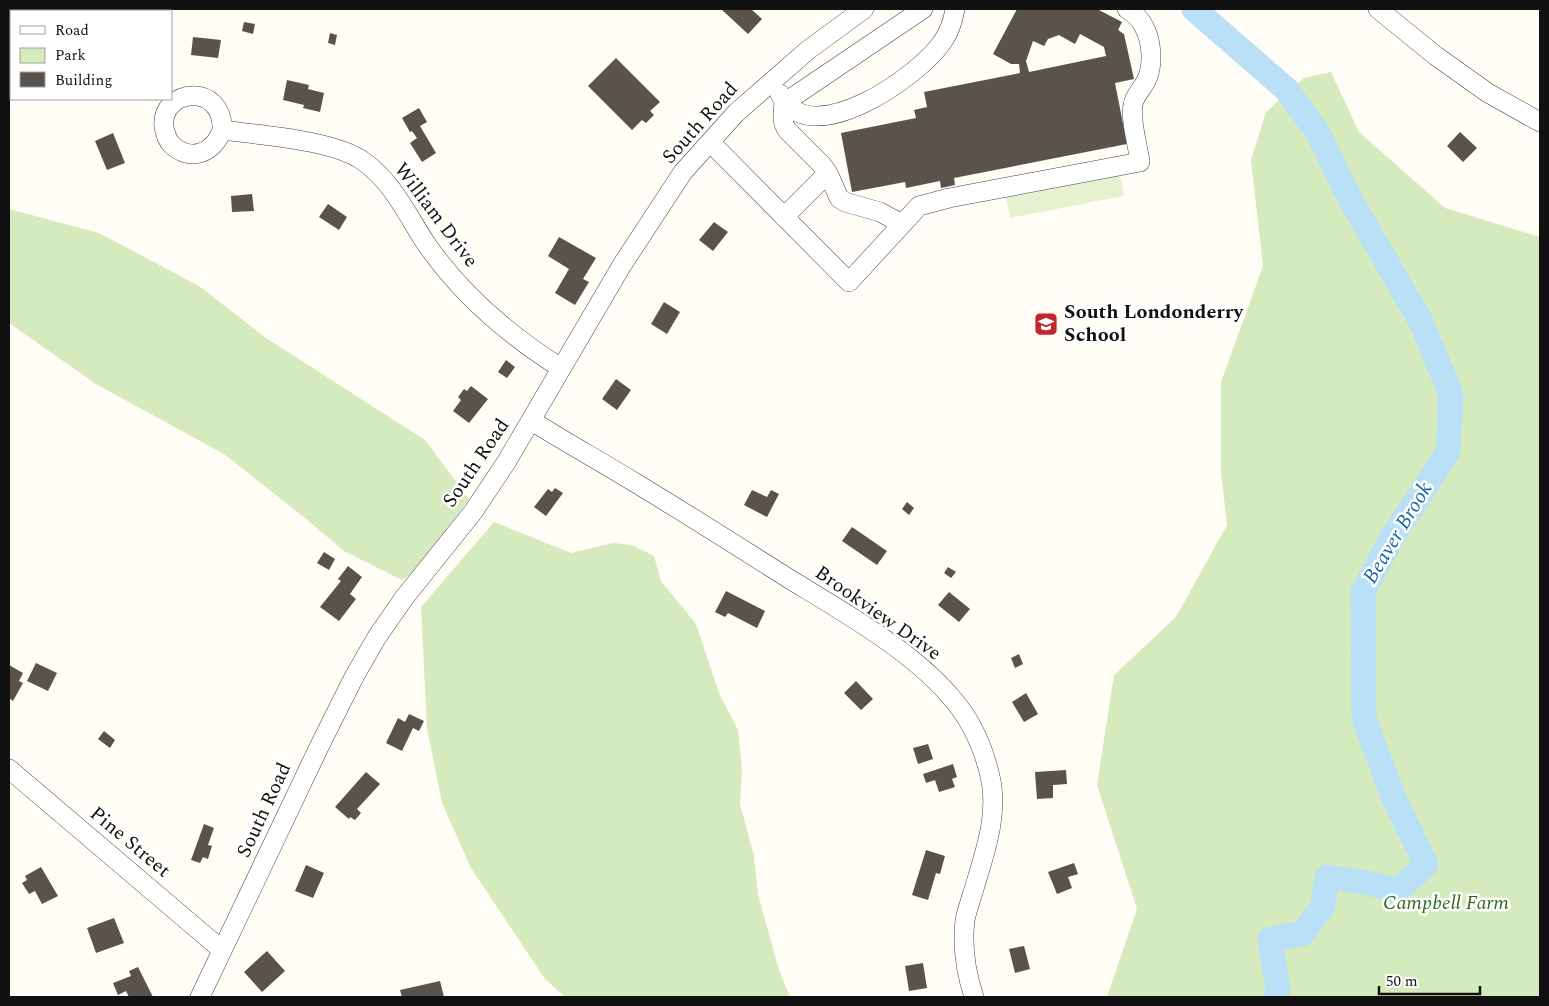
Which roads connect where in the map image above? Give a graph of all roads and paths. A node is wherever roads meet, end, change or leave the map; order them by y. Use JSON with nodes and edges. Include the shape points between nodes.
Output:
{"nodes":[{"id":1,"x":864,"y":9,"type":"edge"},
{"id":2,"x":923,"y":9,"type":"edge"},
{"id":3,"x":955,"y":9,"type":"edge"},
{"id":4,"x":1126,"y":9,"type":"edge"},
{"id":5,"x":1378,"y":9,"type":"edge"},
{"id":6,"x":773,"y":80,"type":"junction"},
{"id":7,"x":784,"y":103,"type":"junction"},
{"id":8,"x":1540,"y":122,"type":"edge"},
{"id":9,"x":222,"y":130,"type":"dead end"},
{"id":10,"x":710,"y":142,"type":"junction"},
{"id":11,"x":828,"y":173,"type":"junction"},
{"id":12,"x":784,"y":217,"type":"junction"},
{"id":13,"x":902,"y":224,"type":"junction"},
{"id":14,"x":561,"y":368,"type":"junction"},
{"id":15,"x":532,"y":421,"type":"junction"},
{"id":16,"x":9,"y":769,"type":"edge"},
{"id":17,"x":222,"y":950,"type":"junction"},
{"id":18,"x":200,"y":997,"type":"edge"},
{"id":19,"x":974,"y":997,"type":"edge"}],
"edges":[{"from":1,"to":6,"type":"street","name":"South Road"},
{"from":2,"to":7,"type":"street"},
{"from":3,"to":7,"type":"street","via":[[952,25],[931,56],[889,90],[839,113],[822,116],[797,113]]},
{"from":4,"to":13,"type":"street","via":[[1144,25],[1151,56],[1146,81],[1133,103],[1140,162],[918,206]]},
{"from":5,"to":8,"type":"street","via":[[1488,93]]},
{"from":6,"to":7,"type":"street"},
{"from":6,"to":10,"type":"street","name":"South Road"},
{"from":7,"to":11,"type":"street","via":[[782,123]]},
{"from":9,"to":14,"type":"street","name":"William Drive","via":[[328,146],[362,160],[390,185],[428,245],[468,294],[502,326]]},
{"from":10,"to":12,"type":"street"},
{"from":10,"to":14,"type":"street","name":"South Road","via":[[683,172],[622,265]]},
{"from":11,"to":12,"type":"street"},
{"from":11,"to":13,"type":"street","via":[[839,198],[880,212]]},
{"from":12,"to":13,"type":"street","via":[[849,282]]},
{"from":14,"to":15,"type":"street","name":"South Road"},
{"from":15,"to":17,"type":"street","name":"South Road","via":[[473,512],[377,637],[319,747]]},
{"from":15,"to":19,"type":"street","name":"Brookview Drive","via":[[875,633],[914,661],[959,706],[982,747],[991,778],[993,810],[989,841],[964,934],[966,965]]},
{"from":16,"to":17,"type":"street","name":"Pine Street"},
{"from":17,"to":18,"type":"street","name":"South Road"}]}
